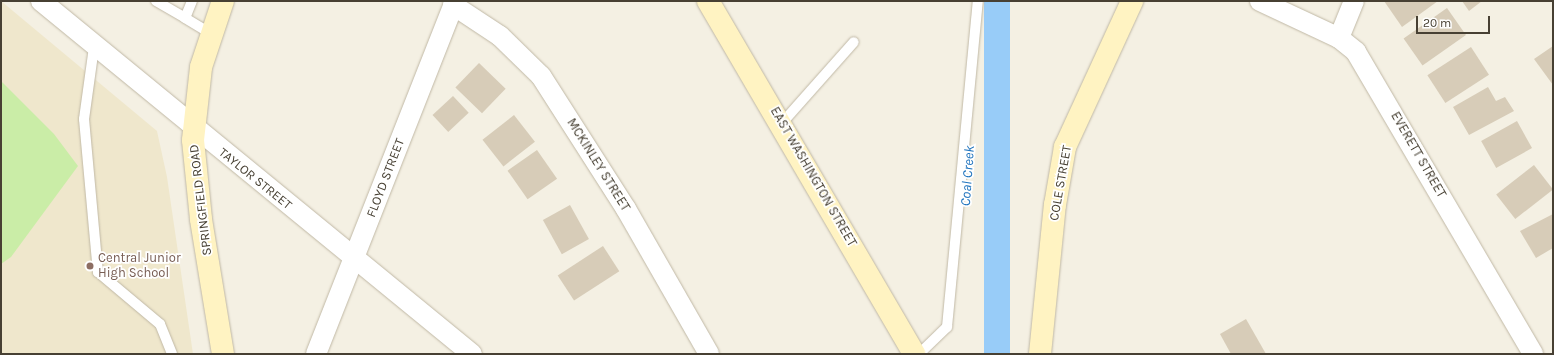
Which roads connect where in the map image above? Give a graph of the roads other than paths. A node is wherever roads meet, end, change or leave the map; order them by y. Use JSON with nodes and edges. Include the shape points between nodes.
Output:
{"nodes":[{"id":1,"x":41,"y":1,"type":"edge"},
{"id":2,"x":156,"y":1,"type":"edge"},
{"id":3,"x":192,"y":1,"type":"edge"},
{"id":4,"x":223,"y":1,"type":"edge"},
{"id":5,"x":708,"y":1,"type":"edge"},
{"id":6,"x":978,"y":1,"type":"edge"},
{"id":7,"x":1132,"y":1,"type":"edge"},
{"id":8,"x":1260,"y":1,"type":"edge"},
{"id":9,"x":1354,"y":1,"type":"edge"},
{"id":10,"x":454,"y":3,"type":"edge"},
{"id":11,"x":185,"y":18,"type":"junction"},
{"id":12,"x":212,"y":34,"type":"junction"},
{"id":13,"x":1339,"y":38,"type":"junction"},
{"id":14,"x":854,"y":42,"type":"dead end"},
{"id":15,"x":94,"y":46,"type":"junction"},
{"id":16,"x":782,"y":123,"type":"junction"},
{"id":17,"x":194,"y":129,"type":"junction"},
{"id":18,"x":354,"y":260,"type":"junction"},
{"id":19,"x":172,"y":354,"type":"edge"},
{"id":20,"x":223,"y":354,"type":"edge"},
{"id":21,"x":316,"y":354,"type":"edge"},
{"id":22,"x":472,"y":354,"type":"edge"},
{"id":23,"x":709,"y":354,"type":"edge"},
{"id":24,"x":914,"y":354,"type":"edge"},
{"id":25,"x":919,"y":354,"type":"edge"},
{"id":26,"x":1040,"y":354,"type":"edge"},
{"id":27,"x":1533,"y":354,"type":"edge"}],
"edges":[{"from":1,"to":15,"type":"street","name":"TAYLOR STREET"},
{"from":2,"to":11,"type":"lane"},
{"from":3,"to":11,"type":"lane"},
{"from":4,"to":12,"type":"main road","name":"SPRINGFIELD ROAD"},
{"from":5,"to":16,"type":"main road","name":"EAST WASHINGTON STREET"},
{"from":6,"to":25,"type":"lane","via":[[947,327]]},
{"from":7,"to":26,"type":"main road","name":"COLE STREET","via":[[1065,148],[1055,205]]},
{"from":8,"to":13,"type":"street","name":"EVERETT STREET"},
{"from":9,"to":13,"type":"street"},
{"from":10,"to":18,"type":"street","name":"FLOYD STREET"},
{"from":10,"to":23,"type":"street","name":"MCKINLEY STREET","via":[[500,36],[541,76],[626,208]]},
{"from":11,"to":12,"type":"lane"},
{"from":12,"to":17,"type":"main road","name":"SPRINGFIELD ROAD","via":[[197,90]]},
{"from":13,"to":27,"type":"street","name":"EVERETT STREET","via":[[1356,52],[1370,72]]},
{"from":14,"to":16,"type":"lane"},
{"from":15,"to":17,"type":"street","name":"TAYLOR STREET"},
{"from":15,"to":19,"type":"lane","via":[[84,119],[98,272],[160,324]]},
{"from":16,"to":24,"type":"main road","name":"EAST WASHINGTON STREET"},
{"from":17,"to":18,"type":"street","name":"TAYLOR STREET"},
{"from":17,"to":20,"type":"main road","name":"SPRINGFIELD ROAD","via":[[201,219]]},
{"from":18,"to":21,"type":"street","name":"FLOYD STREET"},
{"from":18,"to":22,"type":"street","name":"TAYLOR STREET"}]}
